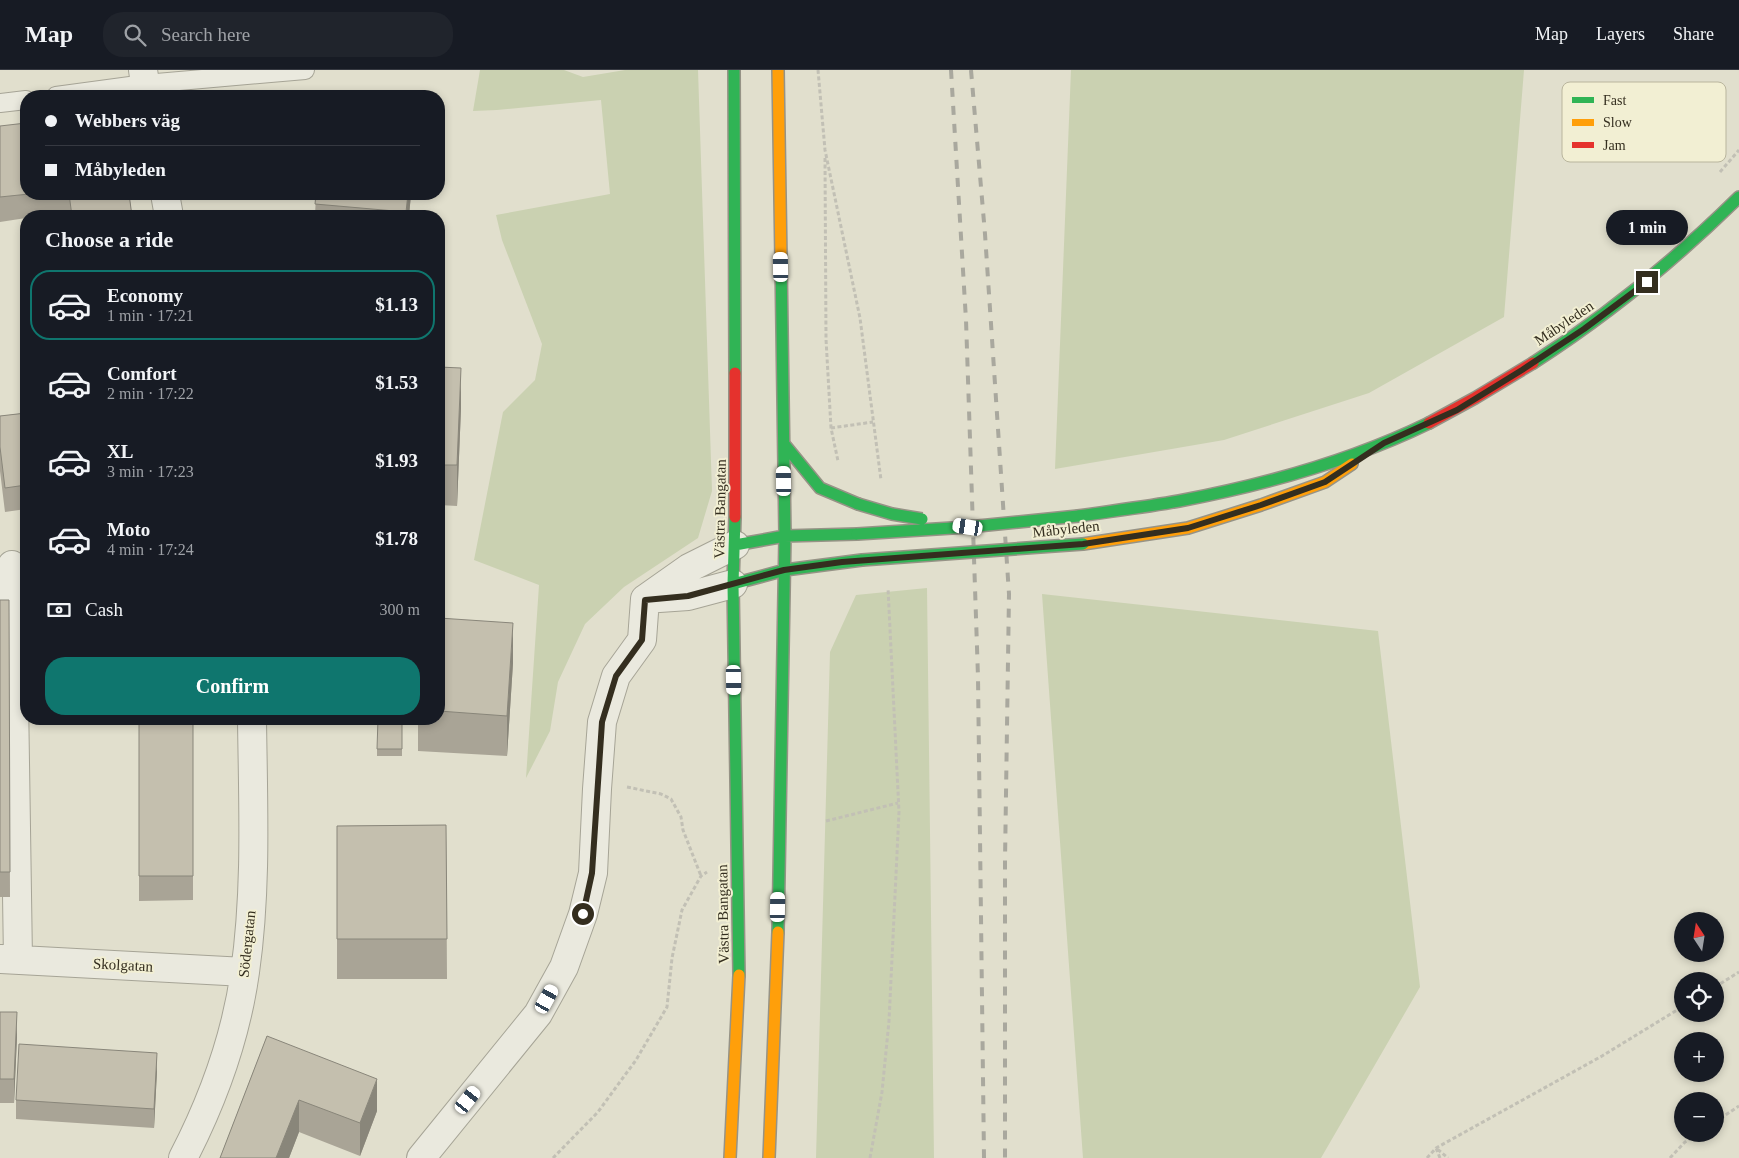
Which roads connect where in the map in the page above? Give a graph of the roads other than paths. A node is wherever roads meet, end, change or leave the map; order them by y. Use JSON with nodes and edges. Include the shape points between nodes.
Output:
{"nodes":[{"id":1,"x":305,"y":70,"type":"edge"},
{"id":2,"x":734,"y":70,"type":"edge"},
{"id":3,"x":778,"y":70,"type":"edge"},
{"id":4,"x":145,"y":83,"type":"edge"},
{"id":5,"x":97,"y":90,"type":"edge"},
{"id":6,"x":20,"y":101,"type":"edge"},
{"id":7,"x":0,"y":103,"type":"edge"},
{"id":8,"x":1739,"y":197,"type":"edge"},
{"id":9,"x":1384,"y":443,"type":"junction"},
{"id":10,"x":784,"y":444,"type":"junction"},
{"id":11,"x":968,"y":527,"type":"junction"},
{"id":12,"x":786,"y":536,"type":"junction"},
{"id":13,"x":735,"y":544,"type":"junction"},
{"id":14,"x":13,"y":565,"type":"edge"},
{"id":15,"x":784,"y":570,"type":"junction"},
{"id":16,"x":733,"y":584,"type":"junction"},
{"id":17,"x":645,"y":600,"type":"junction"},
{"id":18,"x":252,"y":725,"type":"edge"},
{"id":19,"x":9,"y":959,"type":"edge"},
{"id":20,"x":245,"y":972,"type":"junction"},
{"id":21,"x":184,"y":1158,"type":"edge"},
{"id":22,"x":420,"y":1158,"type":"edge"},
{"id":23,"x":730,"y":1158,"type":"edge"},
{"id":24,"x":768,"y":1158,"type":"edge"}],
"edges":[{"from":1,"to":4,"type":"lane"},
{"from":2,"to":13,"type":"street","name":"Västra Bangatan"},
{"from":3,"to":10,"type":"street"},
{"from":4,"to":5,"type":"lane"},
{"from":6,"to":7,"type":"lane"},
{"from":8,"to":9,"type":"street","name":"Måbyleden","via":[[1647,282],[1584,329],[1457,410]]},
{"from":9,"to":11,"type":"street","name":"Måbyleden","bridge":true,"via":[[1316,465],[1180,500],[1078,516]]},
{"from":9,"to":15,"type":"street","name":"Måbyleden","bridge":true,"via":[[1325,482],[1188,528],[1083,544],[862,560]]},
{"from":10,"to":11,"type":"street","bridge":true,"via":[[820,488],[892,514]]},
{"from":10,"to":12,"type":"street"},
{"from":11,"to":12,"type":"street","name":"Måbyleden","bridge":true},
{"from":12,"to":13,"type":"street","name":"Måbyleden"},
{"from":12,"to":15,"type":"street"},
{"from":13,"to":16,"type":"street","name":"Västra Bangatan"},
{"from":13,"to":17,"type":"street","via":[[690,568]]},
{"from":14,"to":19,"type":"street"},
{"from":15,"to":16,"type":"street","name":"Måbyleden"},
{"from":15,"to":24,"type":"street","via":[[777,984]]},
{"from":16,"to":17,"type":"street","via":[[688,596]]},
{"from":16,"to":23,"type":"street","name":"Västra Bangatan","via":[[739,989]]},
{"from":17,"to":22,"type":"street","via":[[642,640],[616,676],[602,722],[592,873],[583,914],[564,967],[538,1014]]},
{"from":18,"to":20,"type":"street","name":"Södergatan","via":[[253,886]]},
{"from":19,"to":20,"type":"street","name":"Skolgatan"},
{"from":20,"to":21,"type":"street","name":"Södergatan","via":[[229,1046],[199,1128]]}]}
